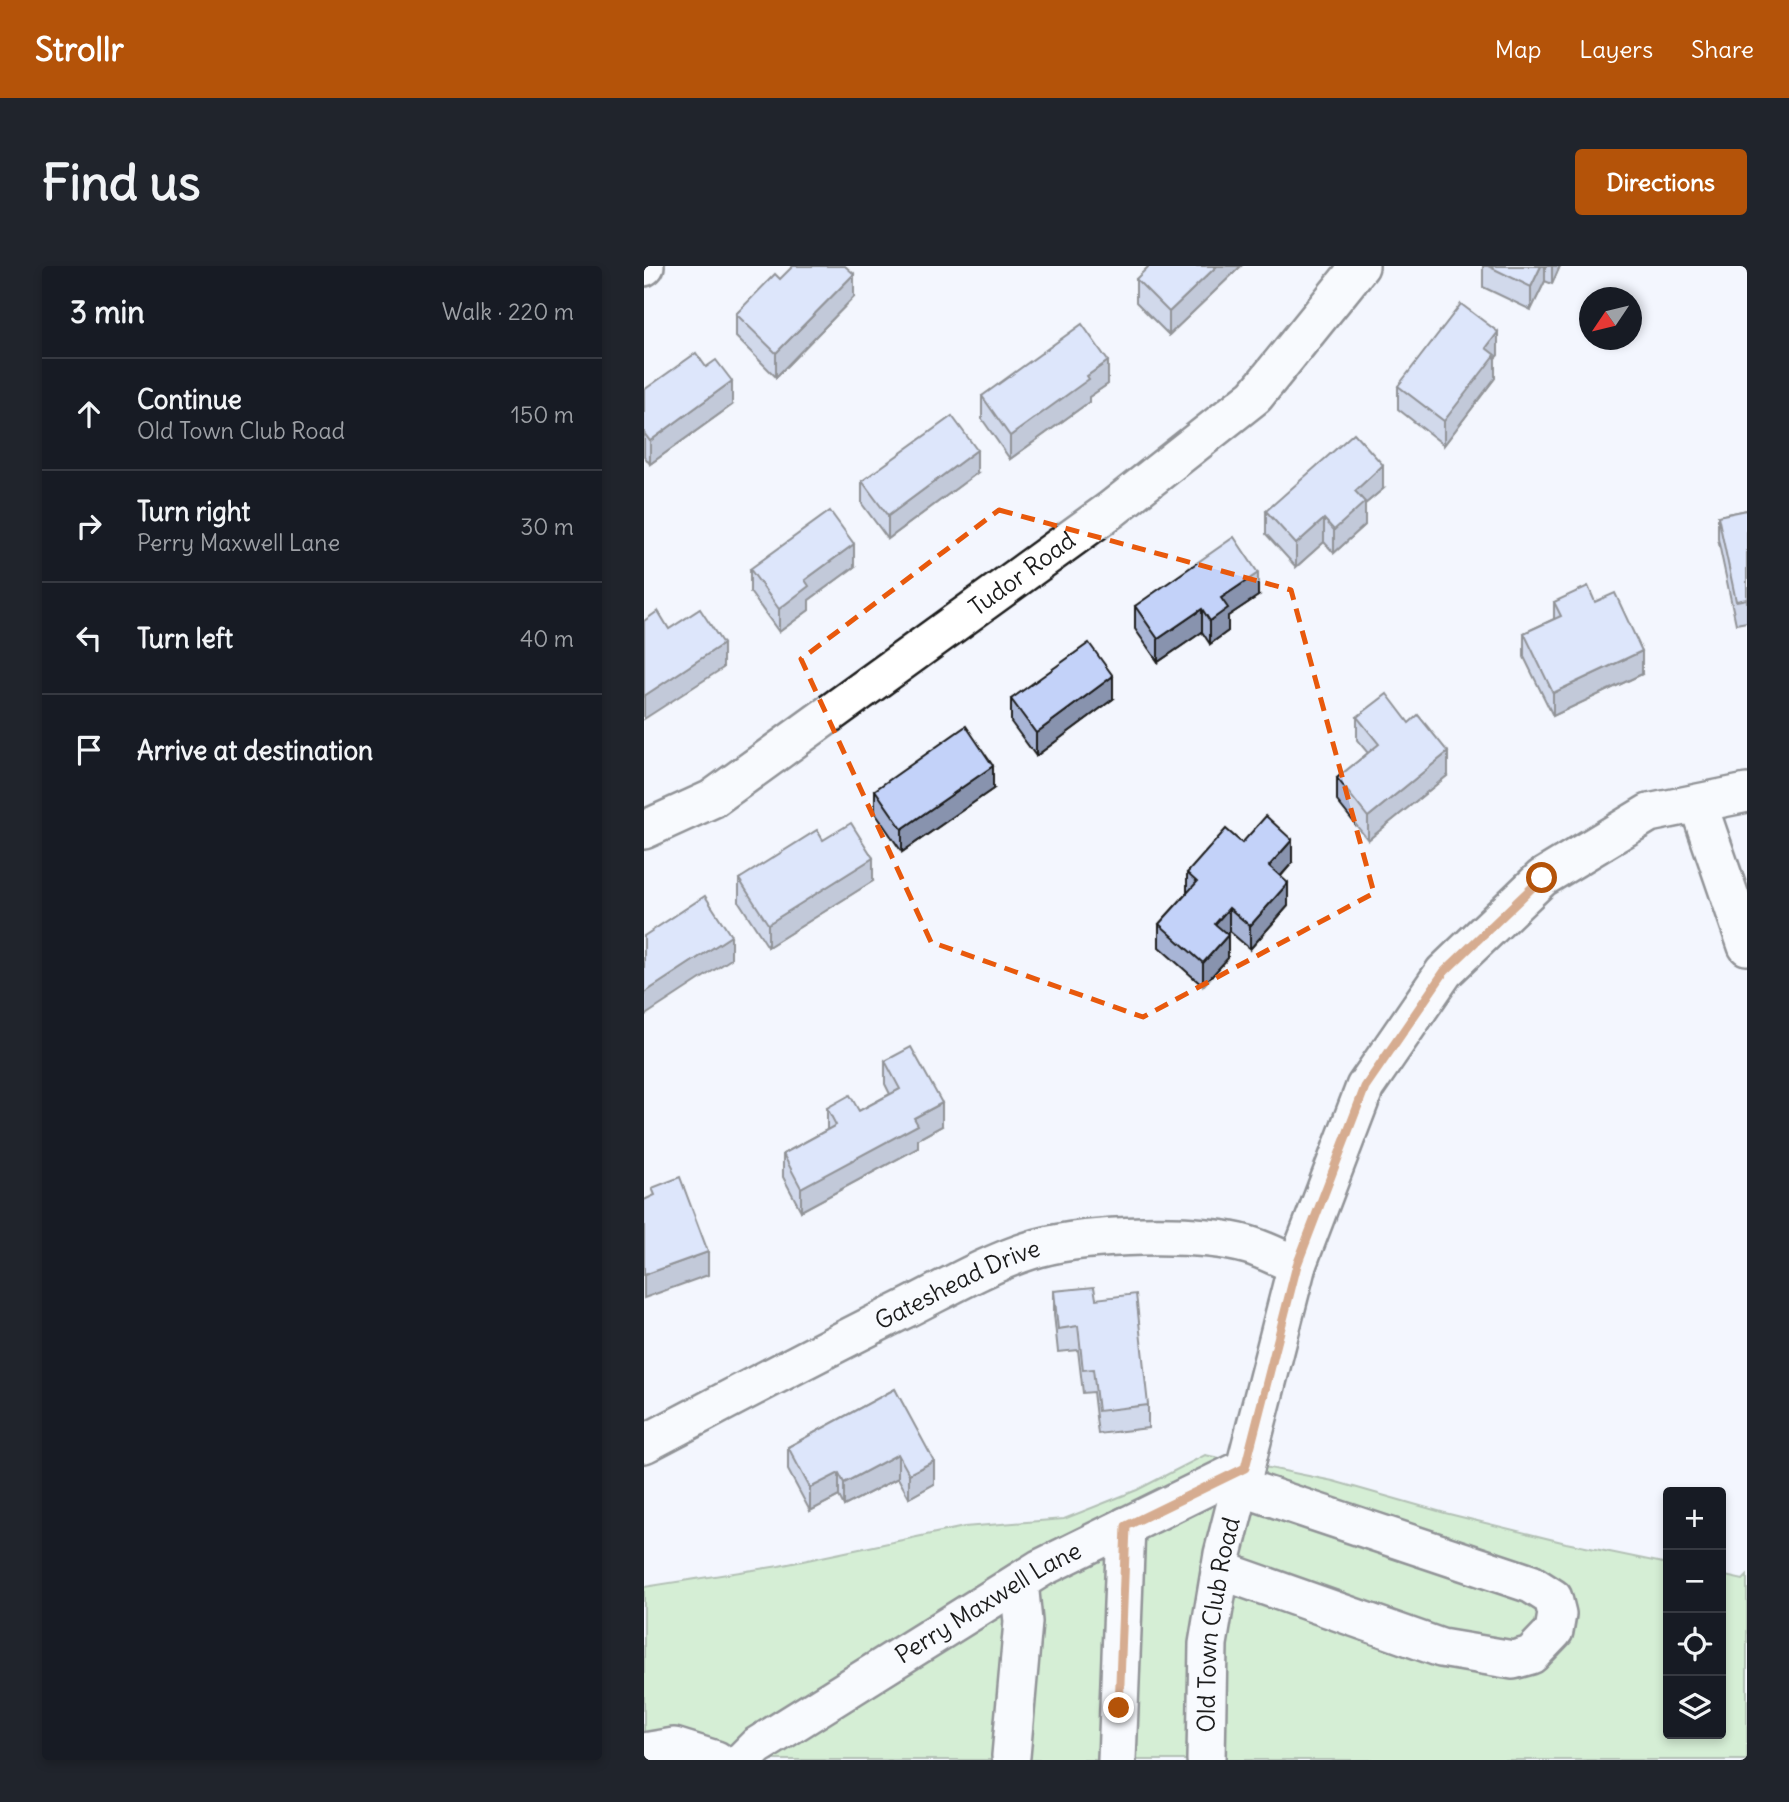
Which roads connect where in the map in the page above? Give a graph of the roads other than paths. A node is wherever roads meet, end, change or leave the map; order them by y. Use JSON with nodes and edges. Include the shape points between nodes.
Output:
{"nodes":[{"id":1,"x":1360,"y":266,"type":"edge"},
{"id":2,"x":1747,"y":793,"type":"edge"},
{"id":3,"x":1698,"y":804,"type":"junction"},
{"id":4,"x":644,"y":830,"type":"edge"},
{"id":5,"x":1747,"y":946,"type":"edge"},
{"id":6,"x":1297,"y":1265,"type":"junction"},
{"id":7,"x":644,"y":1444,"type":"edge"},
{"id":8,"x":1243,"y":1477,"type":"junction"},
{"id":9,"x":1126,"y":1526,"type":"junction"},
{"id":10,"x":1220,"y":1570,"type":"junction"},
{"id":11,"x":1019,"y":1582,"type":"junction"},
{"id":12,"x":644,"y":1752,"type":"edge"},
{"id":13,"x":1011,"y":1756,"type":"dead end"},
{"id":14,"x":716,"y":1760,"type":"edge"},
{"id":15,"x":743,"y":1760,"type":"edge"},
{"id":16,"x":1117,"y":1760,"type":"edge"},
{"id":17,"x":1206,"y":1760,"type":"edge"}],
"edges":[{"from":1,"to":4,"type":"street","name":"Tudor Road","via":[[1255,396],[1112,509],[712,799]]},
{"from":2,"to":3,"type":"street","name":"Old Town Club Road"},
{"from":3,"to":5,"type":"street"},
{"from":3,"to":6,"type":"street","name":"Old Town Club Road","via":[[1649,813],[1542,878],[1444,972],[1365,1087]]},
{"from":6,"to":7,"type":"street","name":"Gateshead Drive","via":[[1248,1245],[1196,1237],[1129,1237],[1036,1249],[975,1274]]},
{"from":6,"to":8,"type":"street","name":"Old Town Club Road"},
{"from":8,"to":9,"type":"street","name":"Perry Maxwell Lane"},
{"from":8,"to":10,"type":"street","name":"Old Town Club Road"},
{"from":8,"to":10,"type":"street","via":[[1531,1584],[1553,1598],[1554,1630],[1531,1655],[1513,1660],[1493,1658],[1441,1648]]},
{"from":9,"to":11,"type":"street","name":"Perry Maxwell Lane"},
{"from":9,"to":16,"type":"street"},
{"from":10,"to":17,"type":"street","name":"Old Town Club Road","via":[[1208,1644]]},
{"from":11,"to":13,"type":"street","via":[[1023,1622]]},
{"from":11,"to":15,"type":"street","name":"Perry Maxwell Lane","via":[[757,1746]]},
{"from":12,"to":14,"type":"street","via":[[674,1747]]}]}
